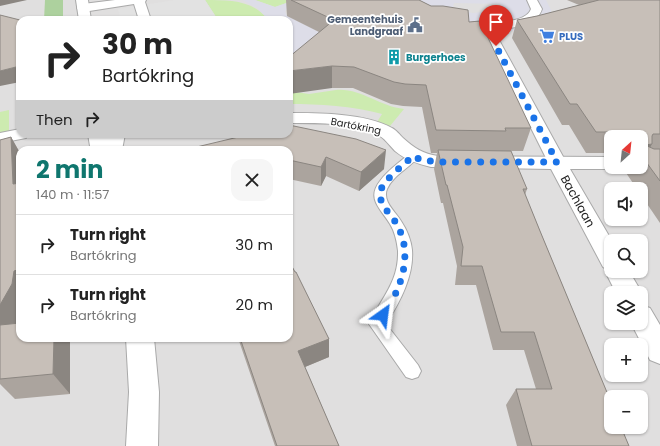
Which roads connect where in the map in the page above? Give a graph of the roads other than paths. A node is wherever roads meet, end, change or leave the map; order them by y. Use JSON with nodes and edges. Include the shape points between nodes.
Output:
{"nodes":[{"id":1,"x":139,"y":0,"type":"edge"},
{"id":2,"x":533,"y":2,"type":"edge"},
{"id":3,"x":549,"y":3,"type":"dead end"},
{"id":4,"x":83,"y":4,"type":"edge"},
{"id":5,"x":84,"y":16,"type":"edge"},
{"id":6,"x":144,"y":16,"type":"edge"},
{"id":7,"x":463,"y":25,"type":"edge"},
{"id":8,"x":486,"y":27,"type":"junction"},
{"id":9,"x":293,"y":118,"type":"edge"},
{"id":10,"x":16,"y":135,"type":"edge"},
{"id":11,"x":0,"y":138,"type":"edge"},
{"id":12,"x":413,"y":156,"type":"junction"},
{"id":13,"x":557,"y":162,"type":"junction"},
{"id":14,"x":604,"y":163,"type":"edge"},
{"id":15,"x":604,"y":248,"type":"edge"},
{"id":16,"x":648,"y":329,"type":"edge"},
{"id":17,"x":140,"y":342,"type":"edge"},
{"id":18,"x":660,"y":351,"type":"edge"},
{"id":19,"x":412,"y":372,"type":"dead end"},
{"id":20,"x":142,"y":446,"type":"edge"}],
"edges":[{"from":1,"to":4,"type":"street"},
{"from":1,"to":6,"type":"street"},
{"from":2,"to":3,"type":"street"},
{"from":2,"to":8,"type":"street","via":[[536,12],[527,20],[510,25]]},
{"from":4,"to":5,"type":"street"},
{"from":7,"to":8,"type":"street"},
{"from":8,"to":13,"type":"street","name":"Bachlaan"},
{"from":9,"to":12,"type":"street","name":"Bartókring","via":[[337,121],[385,131]]},
{"from":10,"to":11,"type":"street"},
{"from":12,"to":13,"type":"street","name":"Bartókring","via":[[421,160],[438,162]]},
{"from":12,"to":19,"type":"lane","via":[[383,184],[380,194],[381,202],[397,225],[404,243],[405,262],[401,282],[377,324]]},
{"from":13,"to":14,"type":"street","name":"Bachlaan"},
{"from":13,"to":15,"type":"street","name":"Bachlaan"},
{"from":16,"to":18,"type":"street"},
{"from":17,"to":20,"type":"street","via":[[144,408]]}]}
